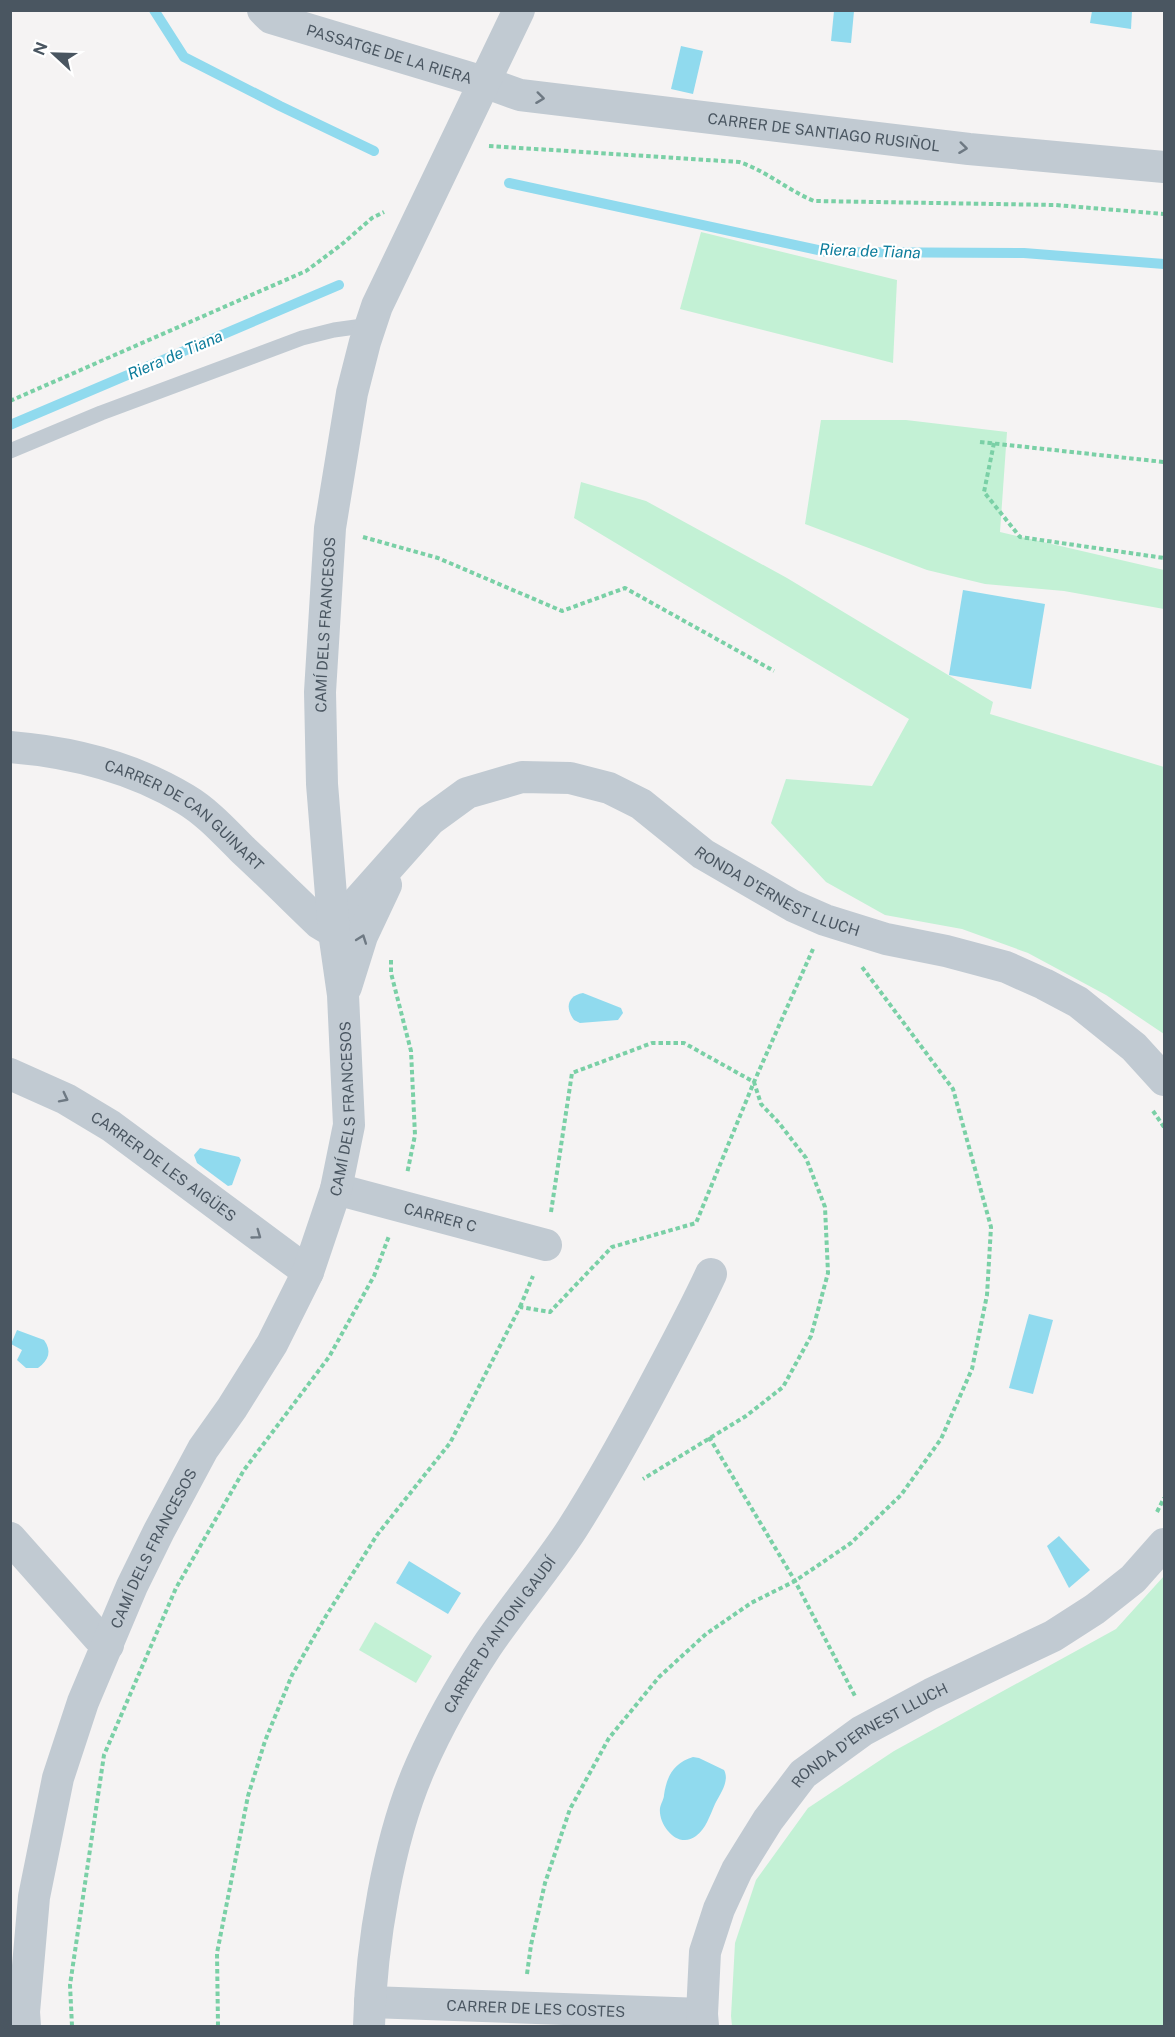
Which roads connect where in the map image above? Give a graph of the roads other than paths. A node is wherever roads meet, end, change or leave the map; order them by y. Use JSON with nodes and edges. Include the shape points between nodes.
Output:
{"nodes":[{"id":1,"x":263,"y":10,"type":"edge"},
{"id":2,"x":519,"y":10,"type":"edge"},
{"id":3,"x":484,"y":82,"type":"junction"},
{"id":4,"x":1164,"y":167,"type":"edge"},
{"id":5,"x":370,"y":325,"type":"junction"},
{"id":6,"x":10,"y":451,"type":"edge"},
{"id":7,"x":10,"y":747,"type":"edge"},
{"id":8,"x":397,"y":856,"type":"junction"},
{"id":9,"x":334,"y":932,"type":"junction"},
{"id":10,"x":343,"y":995,"type":"junction"},
{"id":11,"x":10,"y":1074,"type":"edge"},
{"id":12,"x":1156,"y":1092,"type":"edge"},
{"id":13,"x":336,"y":1189,"type":"junction"},
{"id":14,"x":546,"y":1245,"type":"road end"},
{"id":15,"x":308,"y":1272,"type":"junction"},
{"id":16,"x":711,"y":1274,"type":"dead end"},
{"id":17,"x":10,"y":1538,"type":"edge"},
{"id":18,"x":1164,"y":1544,"type":"edge"},
{"id":19,"x":108,"y":1645,"type":"junction"},
{"id":20,"x":369,"y":2014,"type":"edge"},
{"id":21,"x":703,"y":2020,"type":"edge"},
{"id":22,"x":25,"y":2026,"type":"edge"}],
"edges":[{"from":1,"to":3,"type":"street","name":"PASSATGE DE LA RIERA","via":[[272,18]]},
{"from":2,"to":3,"type":"street","name":"CAMÍ DELS FRANCESOS"},
{"from":3,"to":4,"type":"street","name":"CARRER DE SANTIAGO RUSIÑOL","one_way":true,"via":[[520,95],[969,149]]},
{"from":3,"to":5,"type":"street","name":"CAMÍ DELS FRANCESOS"},
{"from":5,"to":6,"type":"lane","via":[[302,338]]},
{"from":5,"to":9,"type":"street","name":"CAMÍ DELS FRANCESOS","via":[[352,393],[330,528],[320,692],[322,784]]},
{"from":7,"to":9,"type":"street","name":"CARRER DE CAN GUINART","via":[[91,759],[152,782],[186,800],[216,823],[319,923]]},
{"from":8,"to":9,"type":"street","name":"RONDA D'ERNEST LLUCH"},
{"from":10,"to":8,"type":"street","name":"RONDA D'ERNEST LLUCH","one_way":true,"via":[[362,936]]},
{"from":8,"to":12,"type":"street","name":"RONDA D'ERNEST LLUCH","via":[[430,820],[468,793],[522,777],[570,778],[609,788],[641,804],[703,854],[793,906],[886,939],[1006,967],[1078,1002],[1134,1047]]},
{"from":9,"to":10,"type":"street","name":"CAMÍ DELS FRANCESOS"},
{"from":10,"to":13,"type":"street","name":"CAMÍ DELS FRANCESOS","via":[[349,1125]]},
{"from":11,"to":15,"type":"street","name":"CARRER DE LES AIGÜES","one_way":true,"via":[[66,1099],[111,1126]]},
{"from":13,"to":14,"type":"street","name":"CARRER C"},
{"from":13,"to":15,"type":"street","name":"CAMÍ DELS FRANCESOS"},
{"from":15,"to":19,"type":"street","name":"CAMÍ DELS FRANCESOS","via":[[272,1344],[203,1449],[159,1531]]},
{"from":16,"to":20,"type":"street","name":"CARRER D'ANTONI GAUDÍ","via":[[611,1465],[572,1530],[488,1646],[451,1705],[420,1766],[396,1835],[380,1916]]},
{"from":17,"to":19,"type":"street"},
{"from":18,"to":21,"type":"street","name":"RONDA D'ERNEST LLUCH","via":[[1133,1579],[1087,1615],[1053,1636],[862,1731],[803,1774],[768,1820],[737,1870],[719,1909],[705,1952]]},
{"from":19,"to":22,"type":"street","name":"CAMÍ DELS FRANCESOS","via":[[83,1702],[58,1778],[34,1897]]},
{"from":20,"to":21,"type":"street","name":"CARRER DE LES COSTES","via":[[522,2007]]}]}
